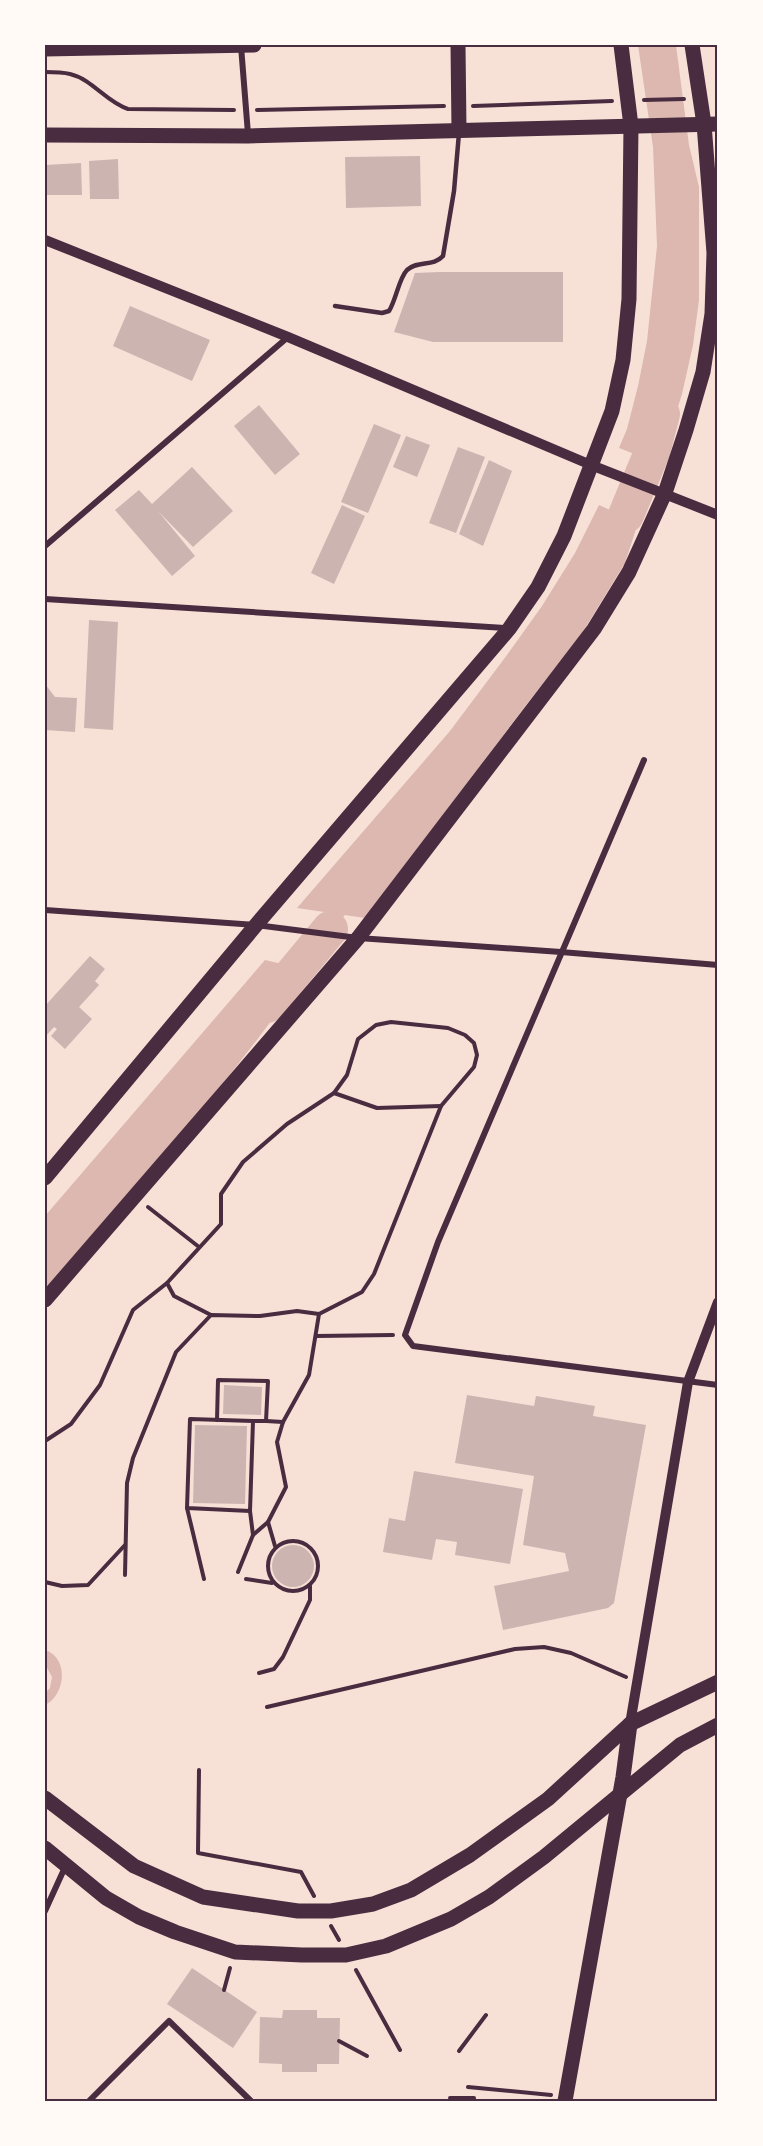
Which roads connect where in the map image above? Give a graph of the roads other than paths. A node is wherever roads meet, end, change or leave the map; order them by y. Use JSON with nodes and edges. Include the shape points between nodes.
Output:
{"nodes":[{"id":1,"x":241,"y":45,"type":"edge"},
{"id":2,"x":254,"y":45,"type":"edge"},
{"id":3,"x":458,"y":45,"type":"edge"},
{"id":4,"x":621,"y":45,"type":"edge"},
{"id":5,"x":692,"y":45,"type":"edge"},
{"id":6,"x":45,"y":49,"type":"edge"},
{"id":7,"x":704,"y":124,"type":"edge"},
{"id":8,"x":631,"y":126,"type":"junction"},
{"id":9,"x":459,"y":130,"type":"junction"},
{"id":10,"x":45,"y":135,"type":"edge"},
{"id":11,"x":248,"y":136,"type":"junction"},
{"id":12,"x":45,"y":240,"type":"edge"},
{"id":13,"x":335,"y":306,"type":"dead end"},
{"id":14,"x":288,"y":337,"type":"junction"},
{"id":15,"x":591,"y":465,"type":"junction"},
{"id":16,"x":658,"y":491,"type":"junction"},
{"id":17,"x":718,"y":515,"type":"edge"},
{"id":18,"x":45,"y":546,"type":"edge"},
{"id":19,"x":45,"y":599,"type":"edge"},
{"id":20,"x":509,"y":629,"type":"junction"},
{"id":21,"x":644,"y":759,"type":"dead end"},
{"id":22,"x":45,"y":910,"type":"edge"},
{"id":23,"x":256,"y":925,"type":"junction"},
{"id":24,"x":351,"y":938,"type":"junction"},
{"id":25,"x":561,"y":952,"type":"junction"},
{"id":26,"x":718,"y":965,"type":"edge"},
{"id":27,"x":45,"y":1178,"type":"edge"},
{"id":28,"x":45,"y":1300,"type":"edge"},
{"id":29,"x":718,"y":1302,"type":"edge"},
{"id":30,"x":688,"y":1382,"type":"junction"},
{"id":31,"x":718,"y":1385,"type":"edge"},
{"id":32,"x":718,"y":1682,"type":"edge"},
{"id":33,"x":630,"y":1724,"type":"junction"},
{"id":34,"x":718,"y":1725,"type":"edge"},
{"id":35,"x":619,"y":1795,"type":"junction"},
{"id":36,"x":45,"y":1798,"type":"edge"},
{"id":37,"x":45,"y":1848,"type":"edge"},
{"id":38,"x":66,"y":1864,"type":"junction"},
{"id":39,"x":45,"y":1911,"type":"edge"},
{"id":40,"x":565,"y":2098,"type":"edge"},
{"id":41,"x":89,"y":2101,"type":"edge"},
{"id":42,"x":251,"y":2101,"type":"edge"}],
"edges":[{"from":1,"to":2,"type":"main road"},
{"from":1,"to":6,"type":"main road"},
{"from":1,"to":11,"type":"street"},
{"from":3,"to":9,"type":"main road"},
{"from":4,"to":8,"type":"main road","via":[[634,100]]},
{"from":5,"to":7,"type":"main road"},
{"from":7,"to":8,"type":"main road"},
{"from":7,"to":16,"type":"main road","via":[[714,253],[712,314],[703,372]]},
{"from":8,"to":9,"type":"main road"},
{"from":8,"to":15,"type":"main road","via":[[629,299],[623,360],[612,411]]},
{"from":9,"to":11,"type":"main road"},
{"from":9,"to":13,"type":"lane","via":[[444,256],[438,262],[414,266],[405,272],[389,311]]},
{"from":10,"to":11,"type":"main road"},
{"from":12,"to":14,"type":"street"},
{"from":14,"to":15,"type":"street"},
{"from":14,"to":18,"type":"street"},
{"from":15,"to":16,"type":"street"},
{"from":15,"to":20,"type":"main road","via":[[564,536],[538,587]]},
{"from":16,"to":17,"type":"street"},
{"from":16,"to":24,"type":"main road","via":[[629,572],[594,629]]},
{"from":19,"to":20,"type":"street"},
{"from":20,"to":23,"type":"main road"},
{"from":21,"to":25,"type":"street"},
{"from":22,"to":23,"type":"street"},
{"from":23,"to":24,"type":"street"},
{"from":23,"to":27,"type":"main road"},
{"from":24,"to":25,"type":"street"},
{"from":24,"to":28,"type":"main road"},
{"from":25,"to":26,"type":"street"},
{"from":25,"to":30,"type":"street","via":[[438,1242],[405,1335],[413,1346]]},
{"from":29,"to":30,"type":"street"},
{"from":30,"to":31,"type":"street"},
{"from":30,"to":33,"type":"street"},
{"from":32,"to":33,"type":"main road"},
{"from":33,"to":35,"type":"main road"},
{"from":33,"to":36,"type":"main road","via":[[548,1799],[470,1855],[411,1890],[373,1904],[331,1911],[298,1911],[203,1897],[135,1866]]},
{"from":34,"to":35,"type":"main road","via":[[680,1745]]},
{"from":35,"to":38,"type":"main road","via":[[544,1857],[452,1919],[386,1946],[346,1955],[234,1952],[139,1917],[105,1898]]},
{"from":35,"to":40,"type":"main road"},
{"from":37,"to":38,"type":"main road"},
{"from":38,"to":39,"type":"street"},
{"from":41,"to":42,"type":"street","via":[[169,2021]]}]}
